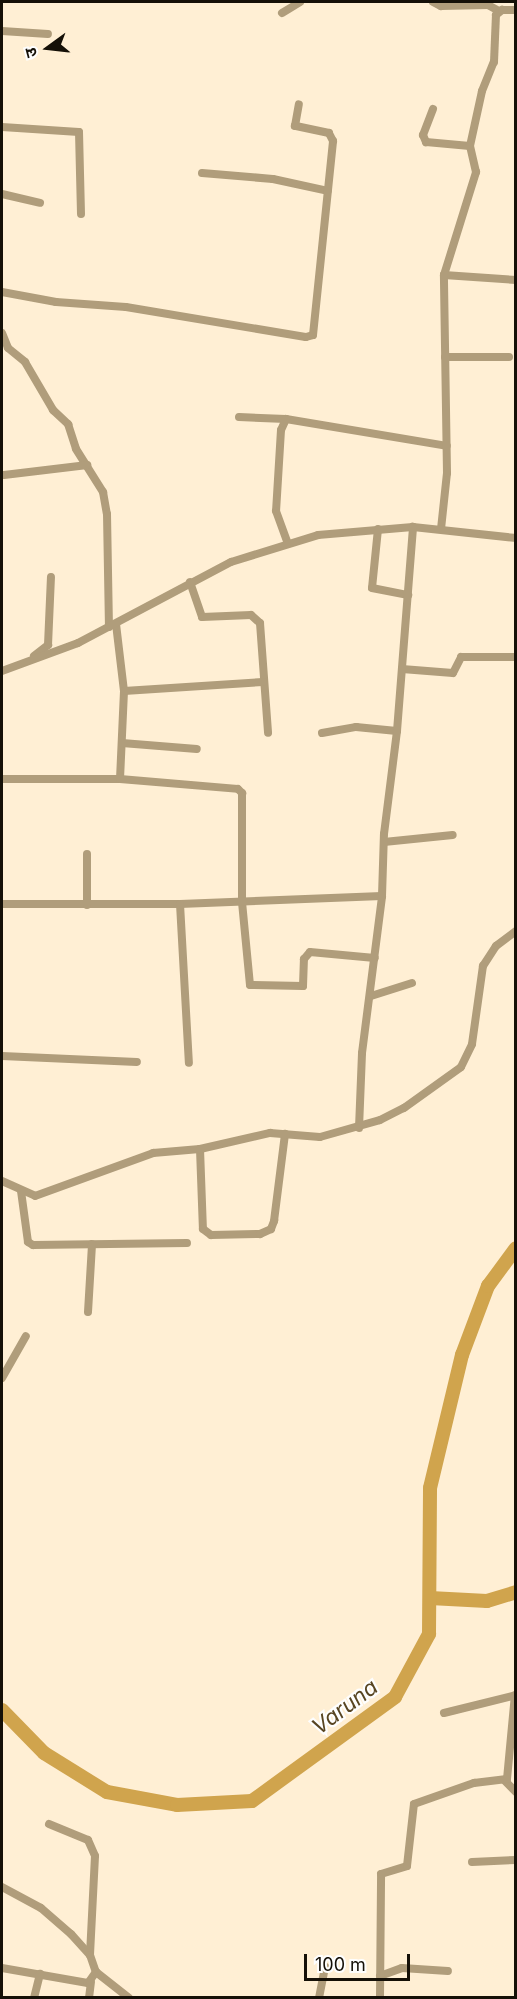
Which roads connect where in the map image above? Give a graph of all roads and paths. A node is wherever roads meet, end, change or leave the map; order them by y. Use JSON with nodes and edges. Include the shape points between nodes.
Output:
{"nodes":[{"id":1,"x":300,"y":2,"type":"edge"},
{"id":2,"x":433,"y":2,"type":"edge"},
{"id":3,"x":516,"y":10,"type":"edge"},
{"id":4,"x":499,"y":11,"type":"junction"},
{"id":5,"x":282,"y":13,"type":"dead end"},
{"id":6,"x":2,"y":31,"type":"edge"},
{"id":7,"x":48,"y":34,"type":"dead end"},
{"id":8,"x":299,"y":104,"type":"dead end"},
{"id":9,"x":433,"y":109,"type":"dead end"},
{"id":10,"x":2,"y":127,"type":"edge"},
{"id":11,"x":470,"y":146,"type":"junction"},
{"id":12,"x":202,"y":173,"type":"dead end"},
{"id":13,"x":328,"y":191,"type":"junction"},
{"id":14,"x":2,"y":194,"type":"edge"},
{"id":15,"x":40,"y":203,"type":"dead end"},
{"id":16,"x":81,"y":214,"type":"dead end"},
{"id":17,"x":444,"y":275,"type":"junction"},
{"id":18,"x":516,"y":280,"type":"edge"},
{"id":19,"x":2,"y":292,"type":"edge"},
{"id":20,"x":2,"y":333,"type":"edge"},
{"id":21,"x":445,"y":357,"type":"junction"},
{"id":22,"x":509,"y":357,"type":"dead end"},
{"id":23,"x":239,"y":417,"type":"dead end"},
{"id":24,"x":286,"y":419,"type":"junction"},
{"id":25,"x":447,"y":446,"type":"junction"},
{"id":26,"x":87,"y":465,"type":"junction"},
{"id":27,"x":4,"y":475,"type":"dead end"},
{"id":28,"x":413,"y":527,"type":"junction"},
{"id":29,"x":378,"y":529,"type":"junction"},
{"id":30,"x":441,"y":529,"type":"junction"},
{"id":31,"x":516,"y":538,"type":"edge"},
{"id":32,"x":288,"y":543,"type":"junction"},
{"id":33,"x":51,"y":577,"type":"dead end"},
{"id":34,"x":190,"y":582,"type":"junction"},
{"id":35,"x":408,"y":595,"type":"junction"},
{"id":36,"x":112,"y":626,"type":"junction"},
{"id":37,"x":516,"y":657,"type":"edge"},
{"id":38,"x":21,"y":665,"type":"junction"},
{"id":39,"x":402,"y":669,"type":"junction"},
{"id":40,"x":2,"y":671,"type":"edge"},
{"id":41,"x":263,"y":682,"type":"junction"},
{"id":42,"x":124,"y":691,"type":"junction"},
{"id":43,"x":397,"y":731,"type":"junction"},
{"id":44,"x":268,"y":733,"type":"dead end"},
{"id":45,"x":322,"y":733,"type":"dead end"},
{"id":46,"x":122,"y":743,"type":"junction"},
{"id":47,"x":197,"y":749,"type":"dead end"},
{"id":48,"x":2,"y":779,"type":"edge"},
{"id":49,"x":120,"y":779,"type":"junction"},
{"id":50,"x":453,"y":835,"type":"dead end"},
{"id":51,"x":384,"y":842,"type":"junction"},
{"id":52,"x":87,"y":855,"type":"dead end"},
{"id":53,"x":382,"y":896,"type":"junction"},
{"id":54,"x":242,"y":902,"type":"junction"},
{"id":55,"x":2,"y":904,"type":"edge"},
{"id":56,"x":180,"y":904,"type":"junction"},
{"id":57,"x":87,"y":905,"type":"junction"},
{"id":58,"x":516,"y":931,"type":"edge"},
{"id":59,"x":375,"y":958,"type":"junction"},
{"id":60,"x":412,"y":983,"type":"dead end"},
{"id":61,"x":371,"y":996,"type":"junction"},
{"id":62,"x":2,"y":1056,"type":"edge"},
{"id":63,"x":137,"y":1062,"type":"dead end"},
{"id":64,"x":189,"y":1063,"type":"dead end"},
{"id":65,"x":359,"y":1128,"type":"junction"},
{"id":66,"x":285,"y":1134,"type":"junction"},
{"id":67,"x":200,"y":1149,"type":"junction"},
{"id":68,"x":2,"y":1181,"type":"edge"},
{"id":69,"x":21,"y":1191,"type":"junction"},
{"id":70,"x":187,"y":1243,"type":"dead end"},
{"id":71,"x":92,"y":1244,"type":"junction"},
{"id":72,"x":88,"y":1312,"type":"dead end"},
{"id":73,"x":26,"y":1336,"type":"dead end"},
{"id":74,"x":2,"y":1378,"type":"edge"},
{"id":75,"x":515,"y":1695,"type":"edge"},
{"id":76,"x":444,"y":1713,"type":"dead end"},
{"id":77,"x":505,"y":1781,"type":"junction"},
{"id":78,"x":516,"y":1791,"type":"edge"},
{"id":79,"x":49,"y":1824,"type":"dead end"},
{"id":80,"x":516,"y":1860,"type":"edge"},
{"id":81,"x":472,"y":1862,"type":"dead end"},
{"id":82,"x":2,"y":1887,"type":"edge"},
{"id":83,"x":90,"y":1955,"type":"junction"},
{"id":84,"x":326,"y":1967,"type":"dead end"},
{"id":85,"x":2,"y":1968,"type":"edge"},
{"id":86,"x":448,"y":1971,"type":"dead end"},
{"id":87,"x":96,"y":1972,"type":"junction"},
{"id":88,"x":40,"y":1974,"type":"junction"},
{"id":89,"x":380,"y":1976,"type":"junction"},
{"id":90,"x":91,"y":1982,"type":"junction"},
{"id":91,"x":34,"y":1998,"type":"edge"},
{"id":92,"x":89,"y":1998,"type":"edge"},
{"id":93,"x":129,"y":1998,"type":"edge"},
{"id":94,"x":319,"y":1998,"type":"edge"},
{"id":95,"x":380,"y":1998,"type":"edge"}],
"edges":[{"from":1,"to":5,"type":"street"},
{"from":2,"to":4,"type":"street","via":[[441,6],[488,5]]},
{"from":3,"to":4,"type":"street"},
{"from":4,"to":11,"type":"street","via":[[494,62],[482,91]]},
{"from":6,"to":7,"type":"street"},
{"from":8,"to":13,"type":"street","via":[[295,126],[332,136]]},
{"from":9,"to":11,"type":"street","via":[[423,135],[426,142]]},
{"from":10,"to":16,"type":"street","via":[[79,132]]},
{"from":11,"to":17,"type":"street","via":[[476,172]]},
{"from":12,"to":13,"type":"street","via":[[273,178]]},
{"from":13,"to":19,"type":"street","via":[[316,329],[306,337],[126,307],[56,302]]},
{"from":14,"to":15,"type":"street"},
{"from":17,"to":18,"type":"street"},
{"from":17,"to":21,"type":"street"},
{"from":20,"to":26,"type":"street","via":[[8,348],[28,366],[53,410],[68,424]]},
{"from":21,"to":22,"type":"street"},
{"from":21,"to":25,"type":"street"},
{"from":23,"to":24,"type":"street"},
{"from":24,"to":25,"type":"street"},
{"from":24,"to":32,"type":"street","via":[[281,430],[276,511]]},
{"from":25,"to":30,"type":"street"},
{"from":26,"to":27,"type":"street"},
{"from":26,"to":36,"type":"street","via":[[106,503]]},
{"from":28,"to":29,"type":"street"},
{"from":28,"to":30,"type":"street"},
{"from":28,"to":35,"type":"street"},
{"from":29,"to":32,"type":"street","via":[[330,532]]},
{"from":29,"to":35,"type":"street","via":[[372,588]]},
{"from":30,"to":31,"type":"street"},
{"from":32,"to":34,"type":"street","via":[[231,562]]},
{"from":33,"to":38,"type":"street","via":[[47,648]]},
{"from":34,"to":36,"type":"street"},
{"from":34,"to":41,"type":"street","via":[[202,617],[256,617],[260,622]]},
{"from":35,"to":39,"type":"street"},
{"from":36,"to":38,"type":"street","via":[[59,652]]},
{"from":36,"to":42,"type":"street"},
{"from":37,"to":39,"type":"street","via":[[461,657],[453,673]]},
{"from":38,"to":40,"type":"street"},
{"from":39,"to":43,"type":"street"},
{"from":41,"to":42,"type":"street"},
{"from":41,"to":44,"type":"street"},
{"from":42,"to":46,"type":"street"},
{"from":43,"to":45,"type":"street","via":[[356,728]]},
{"from":43,"to":51,"type":"street"},
{"from":46,"to":47,"type":"street"},
{"from":46,"to":49,"type":"street"},
{"from":48,"to":49,"type":"street"},
{"from":49,"to":54,"type":"street","via":[[240,791]]},
{"from":50,"to":51,"type":"street"},
{"from":51,"to":53,"type":"street"},
{"from":52,"to":57,"type":"street"},
{"from":53,"to":54,"type":"street"},
{"from":53,"to":59,"type":"street"},
{"from":54,"to":56,"type":"street"},
{"from":54,"to":59,"type":"street","via":[[249,982],[253,987],[303,986],[304,959],[310,952]]},
{"from":55,"to":57,"type":"street"},
{"from":56,"to":57,"type":"street"},
{"from":56,"to":64,"type":"street"},
{"from":58,"to":65,"type":"street","via":[[496,946],[483,966],[472,1044],[461,1067],[404,1108]]},
{"from":59,"to":61,"type":"street"},
{"from":60,"to":61,"type":"street"},
{"from":61,"to":65,"type":"street","via":[[362,1053]]},
{"from":62,"to":63,"type":"street"},
{"from":65,"to":66,"type":"street","via":[[313,1137]]},
{"from":66,"to":67,"type":"street","via":[[270,1133]]},
{"from":66,"to":67,"type":"street","via":[[274,1221],[271,1229],[260,1234],[211,1235],[203,1229]]},
{"from":67,"to":69,"type":"street","via":[[142,1156],[45,1194]]},
{"from":68,"to":69,"type":"street"},
{"from":69,"to":71,"type":"street","via":[[30,1244]]},
{"from":70,"to":71,"type":"street"},
{"from":71,"to":72,"type":"street"},
{"from":73,"to":74,"type":"street"},
{"from":75,"to":76,"type":"street"},
{"from":75,"to":77,"type":"street"},
{"from":77,"to":78,"type":"street"},
{"from":77,"to":89,"type":"street","via":[[474,1783],[413,1805],[406,1868],[381,1874]]},
{"from":79,"to":83,"type":"street","via":[[88,1840],[95,1856]]},
{"from":80,"to":81,"type":"street"},
{"from":82,"to":83,"type":"street","via":[[41,1908]]},
{"from":83,"to":87,"type":"street"},
{"from":84,"to":94,"type":"street"},
{"from":85,"to":88,"type":"street"},
{"from":86,"to":89,"type":"street","via":[[402,1968]]},
{"from":87,"to":90,"type":"street"},
{"from":87,"to":93,"type":"street"},
{"from":88,"to":90,"type":"street"},
{"from":88,"to":91,"type":"street"},
{"from":89,"to":95,"type":"street"},
{"from":90,"to":92,"type":"street"}]}
